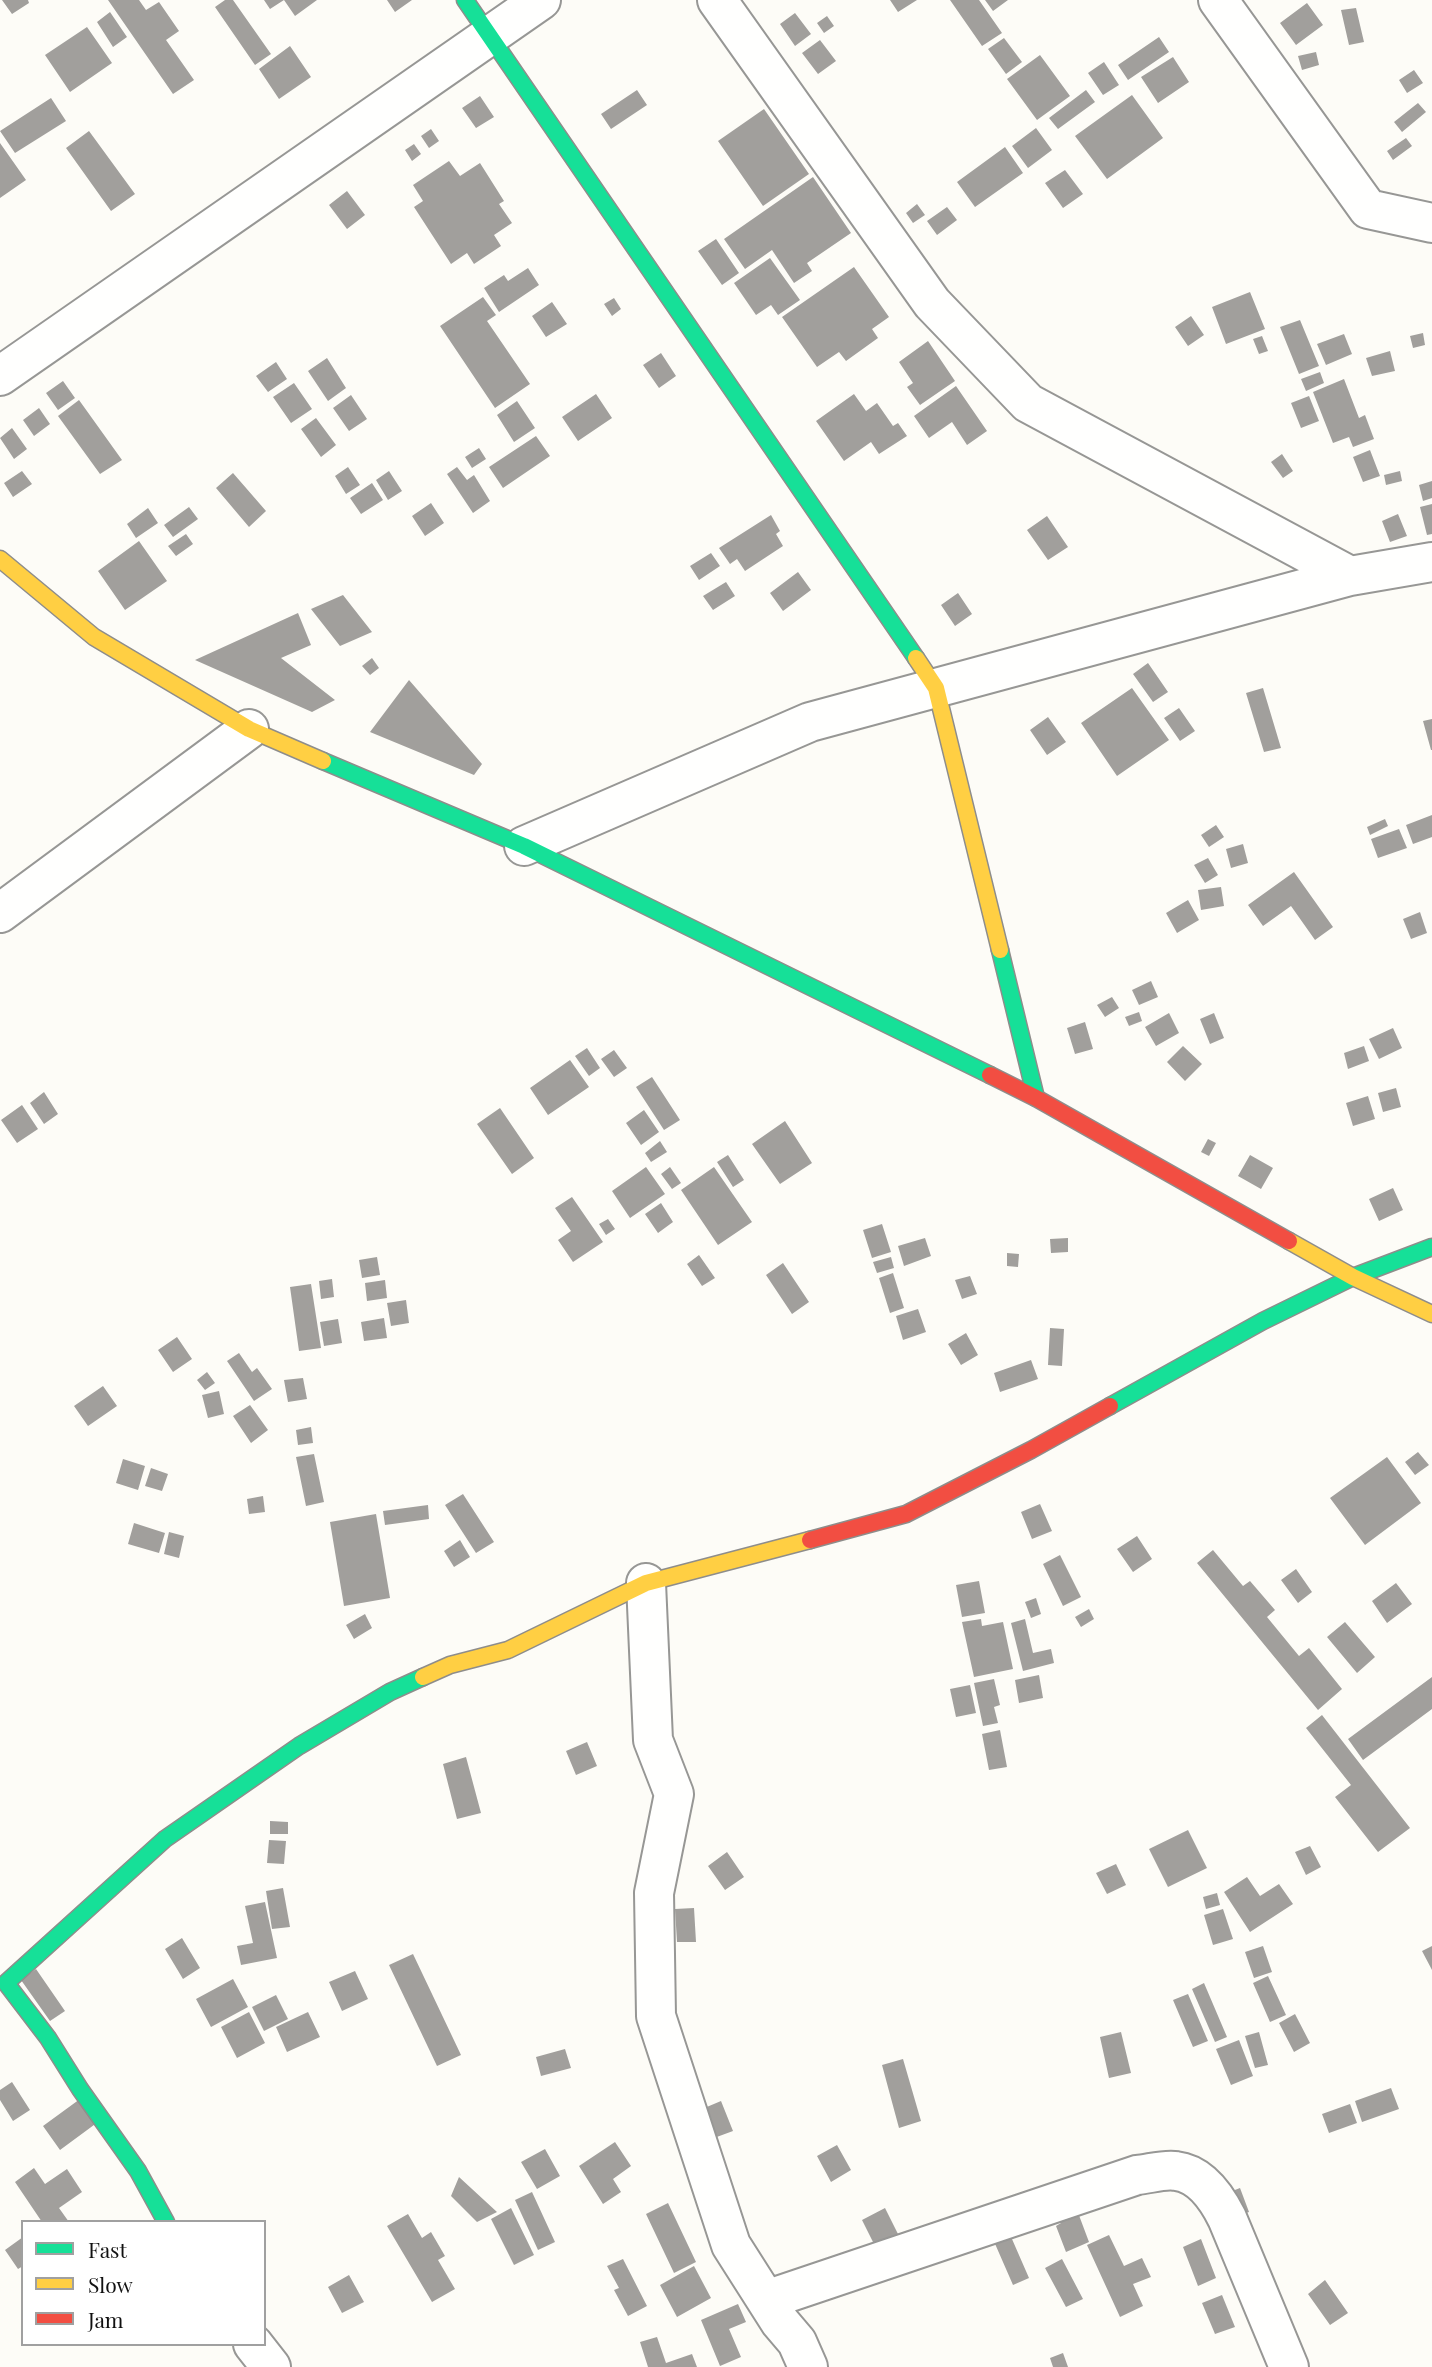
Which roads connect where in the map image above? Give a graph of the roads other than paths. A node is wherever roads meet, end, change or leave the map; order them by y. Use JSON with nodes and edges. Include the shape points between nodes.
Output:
{"nodes":[{"id":1,"x":465,"y":0,"type":"edge"},
{"id":2,"x":541,"y":0,"type":"edge"},
{"id":3,"x":717,"y":0,"type":"edge"},
{"id":4,"x":1218,"y":0,"type":"edge"},
{"id":5,"x":490,"y":36,"type":"junction"},
{"id":6,"x":1432,"y":223,"type":"edge"},
{"id":7,"x":0,"y":376,"type":"edge"},
{"id":8,"x":0,"y":559,"type":"edge"},
{"id":9,"x":1432,"y":562,"type":"edge"},
{"id":10,"x":1350,"y":576,"type":"junction"},
{"id":11,"x":936,"y":688,"type":"junction"},
{"id":12,"x":249,"y":729,"type":"junction"},
{"id":13,"x":524,"y":846,"type":"junction"},
{"id":14,"x":0,"y":913,"type":"edge"},
{"id":15,"x":1036,"y":1098,"type":"junction"},
{"id":16,"x":1432,"y":1247,"type":"edge"},
{"id":17,"x":1353,"y":1277,"type":"junction"},
{"id":18,"x":1432,"y":1314,"type":"edge"},
{"id":19,"x":646,"y":1583,"type":"junction"},
{"id":20,"x":3,"y":1984,"type":"edge"},
{"id":21,"x":165,"y":2220,"type":"edge"},
{"id":22,"x":766,"y":2300,"type":"junction"},
{"id":23,"x":255,"y":2346,"type":"edge"},
{"id":24,"x":271,"y":2367,"type":"edge"},
{"id":25,"x":808,"y":2367,"type":"edge"},
{"id":26,"x":1289,"y":2367,"type":"edge"}],
"edges":[{"from":1,"to":5,"type":"street"},
{"from":2,"to":5,"type":"street"},
{"from":3,"to":10,"type":"street","via":[[932,303],[1028,403]]},
{"from":4,"to":6,"type":"street","via":[[1368,209]]},
{"from":5,"to":7,"type":"street"},
{"from":5,"to":11,"type":"street"},
{"from":8,"to":12,"type":"street","via":[[94,637]]},
{"from":9,"to":10,"type":"street"},
{"from":10,"to":11,"type":"street"},
{"from":11,"to":13,"type":"street","via":[[810,722]]},
{"from":11,"to":15,"type":"street"},
{"from":12,"to":13,"type":"street"},
{"from":12,"to":14,"type":"street"},
{"from":13,"to":15,"type":"street"},
{"from":15,"to":17,"type":"street"},
{"from":16,"to":17,"type":"street"},
{"from":17,"to":18,"type":"street"},
{"from":17,"to":19,"type":"street","via":[[906,1514]]},
{"from":19,"to":20,"type":"street","via":[[508,1650],[450,1665],[390,1692],[299,1746],[166,1839]]},
{"from":19,"to":22,"type":"street","via":[[653,1740],[674,1794],[654,1893],[656,2016],[731,2245]]},
{"from":20,"to":21,"type":"street","via":[[48,2038],[131,2159]]},
{"from":22,"to":25,"type":"street","via":[[797,2342]]},
{"from":22,"to":26,"type":"street","via":[[1137,2175],[1177,2171],[1216,2196]]},
{"from":23,"to":24,"type":"street"}]}
